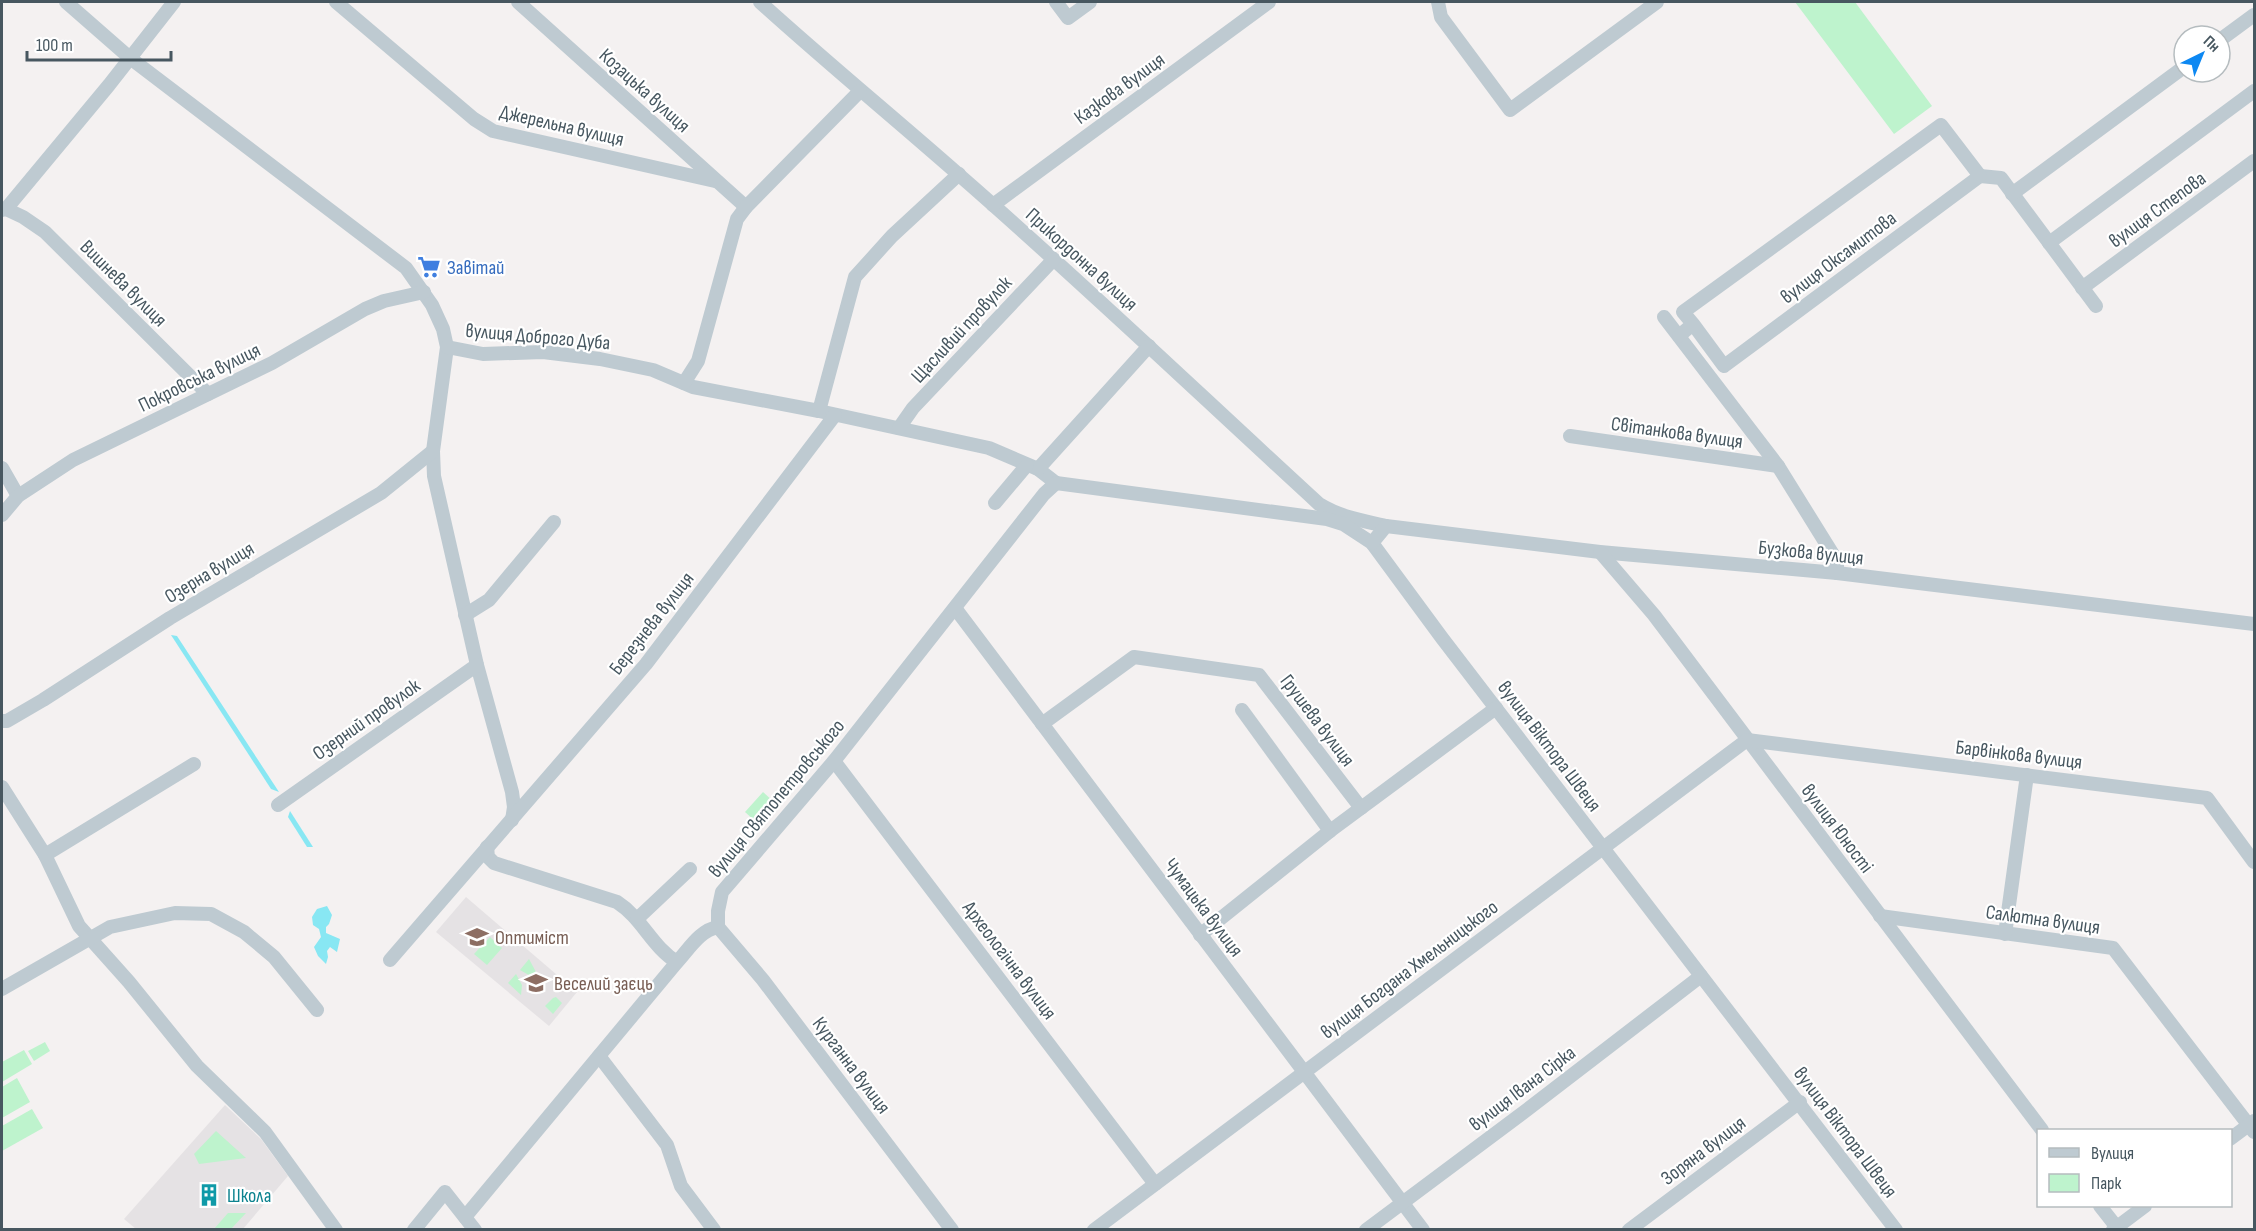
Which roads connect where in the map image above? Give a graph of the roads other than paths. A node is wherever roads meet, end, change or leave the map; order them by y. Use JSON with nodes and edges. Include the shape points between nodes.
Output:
{"nodes":[{"id":1,"x":66,"y":2,"type":"edge"},
{"id":2,"x":174,"y":2,"type":"edge"},
{"id":3,"x":336,"y":2,"type":"edge"},
{"id":4,"x":519,"y":2,"type":"edge"},
{"id":5,"x":760,"y":2,"type":"edge"},
{"id":6,"x":1056,"y":2,"type":"edge"},
{"id":7,"x":1090,"y":2,"type":"edge"},
{"id":8,"x":1269,"y":2,"type":"edge"},
{"id":9,"x":1438,"y":2,"type":"edge"},
{"id":10,"x":1658,"y":2,"type":"edge"},
{"id":11,"x":2254,"y":15,"type":"edge"},
{"id":12,"x":2232,"y":31,"type":"edge"},
{"id":13,"x":130,"y":58,"type":"junction"},
{"id":14,"x":2172,"y":76,"type":"edge"},
{"id":15,"x":860,"y":91,"type":"junction"},
{"id":16,"x":2254,"y":91,"type":"edge"},
{"id":17,"x":2254,"y":161,"type":"edge"},
{"id":18,"x":959,"y":174,"type":"junction"},
{"id":19,"x":1980,"y":176,"type":"junction"},
{"id":20,"x":715,"y":181,"type":"junction"},
{"id":21,"x":2012,"y":194,"type":"junction"},
{"id":22,"x":993,"y":205,"type":"junction"},
{"id":23,"x":746,"y":207,"type":"junction"},
{"id":24,"x":4,"y":210,"type":"edge"},
{"id":25,"x":2049,"y":243,"type":"junction"},
{"id":26,"x":1053,"y":260,"type":"junction"},
{"id":27,"x":2082,"y":288,"type":"junction"},
{"id":28,"x":424,"y":292,"type":"junction"},
{"id":29,"x":2096,"y":306,"type":"dead end"},
{"id":30,"x":1664,"y":317,"type":"dead end"},
{"id":31,"x":1693,"y":324,"type":"junction"},
{"id":32,"x":1679,"y":336,"type":"junction"},
{"id":33,"x":1149,"y":346,"type":"junction"},
{"id":34,"x":447,"y":347,"type":"junction"},
{"id":35,"x":684,"y":383,"type":"junction"},
{"id":36,"x":208,"y":394,"type":"junction"},
{"id":37,"x":819,"y":411,"type":"junction"},
{"id":38,"x":835,"y":415,"type":"junction"},
{"id":39,"x":899,"y":428,"type":"junction"},
{"id":40,"x":1570,"y":436,"type":"dead end"},
{"id":41,"x":433,"y":451,"type":"junction"},
{"id":42,"x":1778,"y":466,"type":"junction"},
{"id":43,"x":1032,"y":467,"type":"junction"},
{"id":44,"x":2,"y":468,"type":"edge"},
{"id":45,"x":1056,"y":483,"type":"junction"},
{"id":46,"x":18,"y":496,"type":"junction"},
{"id":47,"x":995,"y":502,"type":"dead end"},
{"id":48,"x":2,"y":515,"type":"edge"},
{"id":49,"x":554,"y":522,"type":"dead end"},
{"id":50,"x":1386,"y":526,"type":"junction"},
{"id":51,"x":1372,"y":543,"type":"junction"},
{"id":52,"x":1600,"y":552,"type":"junction"},
{"id":53,"x":1837,"y":573,"type":"junction"},
{"id":54,"x":955,"y":608,"type":"junction"},
{"id":55,"x":465,"y":615,"type":"junction"},
{"id":56,"x":2254,"y":624,"type":"edge"},
{"id":57,"x":477,"y":665,"type":"junction"},
{"id":58,"x":1496,"y":708,"type":"junction"},
{"id":59,"x":1242,"y":710,"type":"dead end"},
{"id":60,"x":2,"y":721,"type":"edge"},
{"id":61,"x":1042,"y":724,"type":"junction"},
{"id":62,"x":1747,"y":740,"type":"junction"},
{"id":63,"x":834,"y":761,"type":"junction"},
{"id":64,"x":195,"y":764,"type":"dead end"},
{"id":65,"x":2027,"y":775,"type":"junction"},
{"id":66,"x":3,"y":793,"type":"edge"},
{"id":67,"x":278,"y":805,"type":"dead end"},
{"id":68,"x":1361,"y":808,"type":"junction"},
{"id":69,"x":512,"y":820,"type":"junction"},
{"id":70,"x":1330,"y":831,"type":"junction"},
{"id":71,"x":487,"y":847,"type":"junction"},
{"id":72,"x":1603,"y":849,"type":"junction"},
{"id":73,"x":45,"y":855,"type":"junction"},
{"id":74,"x":2254,"y":862,"type":"edge"},
{"id":75,"x":690,"y":869,"type":"dead end"},
{"id":76,"x":1880,"y":916,"type":"junction"},
{"id":77,"x":637,"y":919,"type":"junction"},
{"id":78,"x":718,"y":927,"type":"junction"},
{"id":79,"x":1200,"y":934,"type":"junction"},
{"id":80,"x":2005,"y":934,"type":"junction"},
{"id":81,"x":92,"y":938,"type":"junction"},
{"id":82,"x":390,"y":960,"type":"dead end"},
{"id":83,"x":677,"y":962,"type":"junction"},
{"id":84,"x":1701,"y":976,"type":"junction"},
{"id":85,"x":2,"y":989,"type":"edge"},
{"id":86,"x":316,"y":1010,"type":"dead end"},
{"id":87,"x":600,"y":1056,"type":"junction"},
{"id":88,"x":1305,"y":1072,"type":"junction"},
{"id":89,"x":1800,"y":1102,"type":"junction"},
{"id":90,"x":2253,"y":1126,"type":"edge"},
{"id":91,"x":2040,"y":1129,"type":"edge"},
{"id":92,"x":2232,"y":1138,"type":"edge"},
{"id":93,"x":1155,"y":1184,"type":"junction"},
{"id":94,"x":1402,"y":1202,"type":"junction"},
{"id":95,"x":2101,"y":1207,"type":"edge"},
{"id":96,"x":2144,"y":1207,"type":"edge"},
{"id":97,"x":465,"y":1217,"type":"junction"},
{"id":98,"x":2116,"y":1229,"type":"edge"},
{"id":99,"x":336,"y":1230,"type":"edge"},
{"id":100,"x":414,"y":1230,"type":"edge"},
{"id":101,"x":475,"y":1230,"type":"edge"},
{"id":102,"x":714,"y":1230,"type":"edge"},
{"id":103,"x":951,"y":1230,"type":"edge"},
{"id":104,"x":1094,"y":1230,"type":"edge"},
{"id":105,"x":1366,"y":1230,"type":"edge"},
{"id":106,"x":1423,"y":1230,"type":"edge"},
{"id":107,"x":1629,"y":1230,"type":"edge"},
{"id":108,"x":1896,"y":1230,"type":"edge"}],
"edges":[{"from":1,"to":13,"type":"street","name":"вулиця Доброго Дуба"},
{"from":2,"to":13,"type":"street"},
{"from":3,"to":20,"type":"street","name":"Джерельна вулиця","via":[[493,131]]},
{"from":4,"to":20,"type":"street","name":"Козацька вулиця"},
{"from":5,"to":15,"type":"street","name":"Прикордонна вулиця"},
{"from":6,"to":7,"type":"street","via":[[1068,18]]},
{"from":8,"to":22,"type":"street","name":"Казкова вулиця"},
{"from":9,"to":10,"type":"street","via":[[1441,17],[1510,110]]},
{"from":11,"to":12,"type":"street"},
{"from":13,"to":24,"type":"street"},
{"from":13,"to":28,"type":"street","name":"вулиця Доброго Дуба","via":[[406,268]]},
{"from":14,"to":21,"type":"street"},
{"from":15,"to":18,"type":"street","name":"Прикордонна вулиця"},
{"from":15,"to":23,"type":"street"},
{"from":16,"to":25,"type":"street"},
{"from":17,"to":27,"type":"street","name":"вулиця Степова"},
{"from":18,"to":22,"type":"street","name":"Прикордонна вулиця"},
{"from":18,"to":37,"type":"street","via":[[892,236],[855,277]]},
{"from":19,"to":21,"type":"street","via":[[2001,178]]},
{"from":19,"to":31,"type":"street","name":"вулиця Оксамитова","via":[[1724,366]]},
{"from":19,"to":31,"type":"street","via":[[1941,125],[1683,312]]},
{"from":20,"to":23,"type":"street","name":"Козацька вулиця"},
{"from":21,"to":25,"type":"street"},
{"from":22,"to":26,"type":"street","name":"Прикордонна вулиця"},
{"from":23,"to":35,"type":"street","via":[[733,228],[698,361]]},
{"from":24,"to":36,"type":"street","name":"Вишнева вулиця","via":[[45,232]]},
{"from":25,"to":27,"type":"street"},
{"from":26,"to":33,"type":"street","name":"Прикордонна вулиця"},
{"from":26,"to":39,"type":"street","name":"Щасливий провулок","via":[[913,408]]},
{"from":27,"to":29,"type":"street"},
{"from":28,"to":34,"type":"street","name":"вулиця Доброго Дуба","via":[[443,329]]},
{"from":28,"to":36,"type":"street","name":"Покровська вулиця","via":[[365,309],[272,363]]},
{"from":30,"to":32,"type":"street","name":"Світанкова вулиця"},
{"from":31,"to":32,"type":"street"},
{"from":32,"to":42,"type":"street","name":"Світанкова вулиця"},
{"from":33,"to":43,"type":"street"},
{"from":33,"to":50,"type":"street","name":"Прикордонна вулиця","via":[[1319,504],[1350,518]]},
{"from":34,"to":35,"type":"street","name":"вулиця Доброго Дуба","via":[[483,354],[543,352],[600,359],[653,370]]},
{"from":34,"to":41,"type":"street"},
{"from":35,"to":37,"type":"street","name":"вулиця Доброго Дуба"},
{"from":36,"to":46,"type":"street","name":"Покровська вулиця","via":[[73,459]]},
{"from":37,"to":38,"type":"street","name":"вулиця Доброго Дуба"},
{"from":38,"to":39,"type":"street","name":"вулиця Доброго Дуба"},
{"from":38,"to":69,"type":"street","name":"Березнева вулиця","via":[[646,664]]},
{"from":39,"to":43,"type":"street","name":"вулиця Доброго Дуба","via":[[989,448]]},
{"from":40,"to":42,"type":"street","name":"Світанкова вулиця"},
{"from":41,"to":55,"type":"street","via":[[438,500]]},
{"from":41,"to":60,"type":"street","name":"Озерна вулиця","via":[[381,493],[170,618],[43,700]]},
{"from":42,"to":53,"type":"street","name":"Світанкова вулиця","via":[[1837,561]]},
{"from":43,"to":45,"type":"street","name":"вулиця Доброго Дуба"},
{"from":43,"to":47,"type":"street"},
{"from":44,"to":46,"type":"street"},
{"from":45,"to":51,"type":"street","name":"вулиця Віктора Швеця","via":[[1327,519],[1343,524]]},
{"from":45,"to":54,"type":"street","name":"вулиця Святопетровського"},
{"from":46,"to":48,"type":"street","name":"Покровська вулиця"},
{"from":49,"to":55,"type":"street","via":[[489,600]]},
{"from":50,"to":51,"type":"street"},
{"from":50,"to":52,"type":"street","name":"Бузкова вулиця"},
{"from":51,"to":58,"type":"street","name":"вулиця Віктора Швеця"},
{"from":52,"to":53,"type":"street","name":"Бузкова вулиця"},
{"from":52,"to":62,"type":"street","name":"вулиця Юності"},
{"from":53,"to":56,"type":"street","name":"Бузкова вулиця"},
{"from":54,"to":61,"type":"street","name":"Чумацька вулиця"},
{"from":54,"to":63,"type":"street","name":"вулиця Святопетровського"},
{"from":55,"to":57,"type":"street"},
{"from":57,"to":67,"type":"street","name":"Озерний провулок"},
{"from":57,"to":69,"type":"street","via":[[512,792]]},
{"from":58,"to":68,"type":"street"},
{"from":58,"to":72,"type":"street","name":"вулиця Віктора Швеця"},
{"from":59,"to":70,"type":"street"},
{"from":61,"to":68,"type":"street","name":"Грушева вулиця","via":[[1134,657],[1259,675]]},
{"from":61,"to":79,"type":"street","name":"Чумацька вулиця"},
{"from":62,"to":65,"type":"street","name":"Барвінкова вулиця"},
{"from":62,"to":72,"type":"street","name":"вулиця Богдана Хмельницького"},
{"from":62,"to":76,"type":"street","name":"вулиця Юності"},
{"from":63,"to":78,"type":"street","name":"вулиця Святопетровського","via":[[722,892]]},
{"from":63,"to":93,"type":"street","name":"Археологічна вулиця"},
{"from":64,"to":73,"type":"street"},
{"from":65,"to":74,"type":"street","name":"Барвінкова вулиця","via":[[2207,798]]},
{"from":65,"to":80,"type":"street"},
{"from":66,"to":73,"type":"street"},
{"from":68,"to":70,"type":"street"},
{"from":69,"to":71,"type":"street","name":"Березнева вулиця"},
{"from":70,"to":79,"type":"street"},
{"from":71,"to":77,"type":"street","via":[[488,857],[494,863],[617,902]]},
{"from":71,"to":82,"type":"street","name":"Березнева вулиця"},
{"from":72,"to":84,"type":"street","name":"вулиця Віктора Швеця"},
{"from":72,"to":88,"type":"street","name":"вулиця Богдана Хмельницького"},
{"from":73,"to":81,"type":"street","via":[[79,926]]},
{"from":75,"to":77,"type":"street"},
{"from":76,"to":80,"type":"street","name":"Салютна вулиця"},
{"from":76,"to":91,"type":"street","name":"вулиця Юності"},
{"from":77,"to":83,"type":"street","via":[[661,951]]},
{"from":78,"to":83,"type":"street","via":[[710,928]]},
{"from":78,"to":103,"type":"street","name":"Курганна вулиця","via":[[763,980]]},
{"from":79,"to":88,"type":"street","name":"Чумацька вулиця"},
{"from":80,"to":90,"type":"street","name":"Салютна вулиця","via":[[2113,948]]},
{"from":81,"to":85,"type":"street"},
{"from":81,"to":86,"type":"street","via":[[129,921],[175,913],[211,914],[244,932],[274,957]]},
{"from":81,"to":99,"type":"street","via":[[197,1066],[265,1132]]},
{"from":83,"to":87,"type":"street"},
{"from":84,"to":89,"type":"street","name":"вулиця Віктора Швеця"},
{"from":84,"to":94,"type":"street","name":"вулиця Івана Сірка"},
{"from":87,"to":97,"type":"street"},
{"from":87,"to":102,"type":"street","via":[[667,1145],[681,1186]]},
{"from":88,"to":93,"type":"street","name":"вулиця Богдана Хмельницького"},
{"from":88,"to":94,"type":"street","name":"Чумацька вулиця"},
{"from":89,"to":107,"type":"street","name":"Зоряна вулиця"},
{"from":89,"to":108,"type":"street","name":"вулиця Віктора Швеця"},
{"from":90,"to":92,"type":"street"},
{"from":93,"to":104,"type":"street","name":"вулиця Богдана Хмельницького"},
{"from":94,"to":105,"type":"street","name":"вулиця Івана Сірка"},
{"from":94,"to":106,"type":"street","name":"Чумацька вулиця"},
{"from":95,"to":98,"type":"street"},
{"from":96,"to":98,"type":"street"},
{"from":97,"to":100,"type":"street","via":[[445,1191]]},
{"from":97,"to":101,"type":"street"}]}
